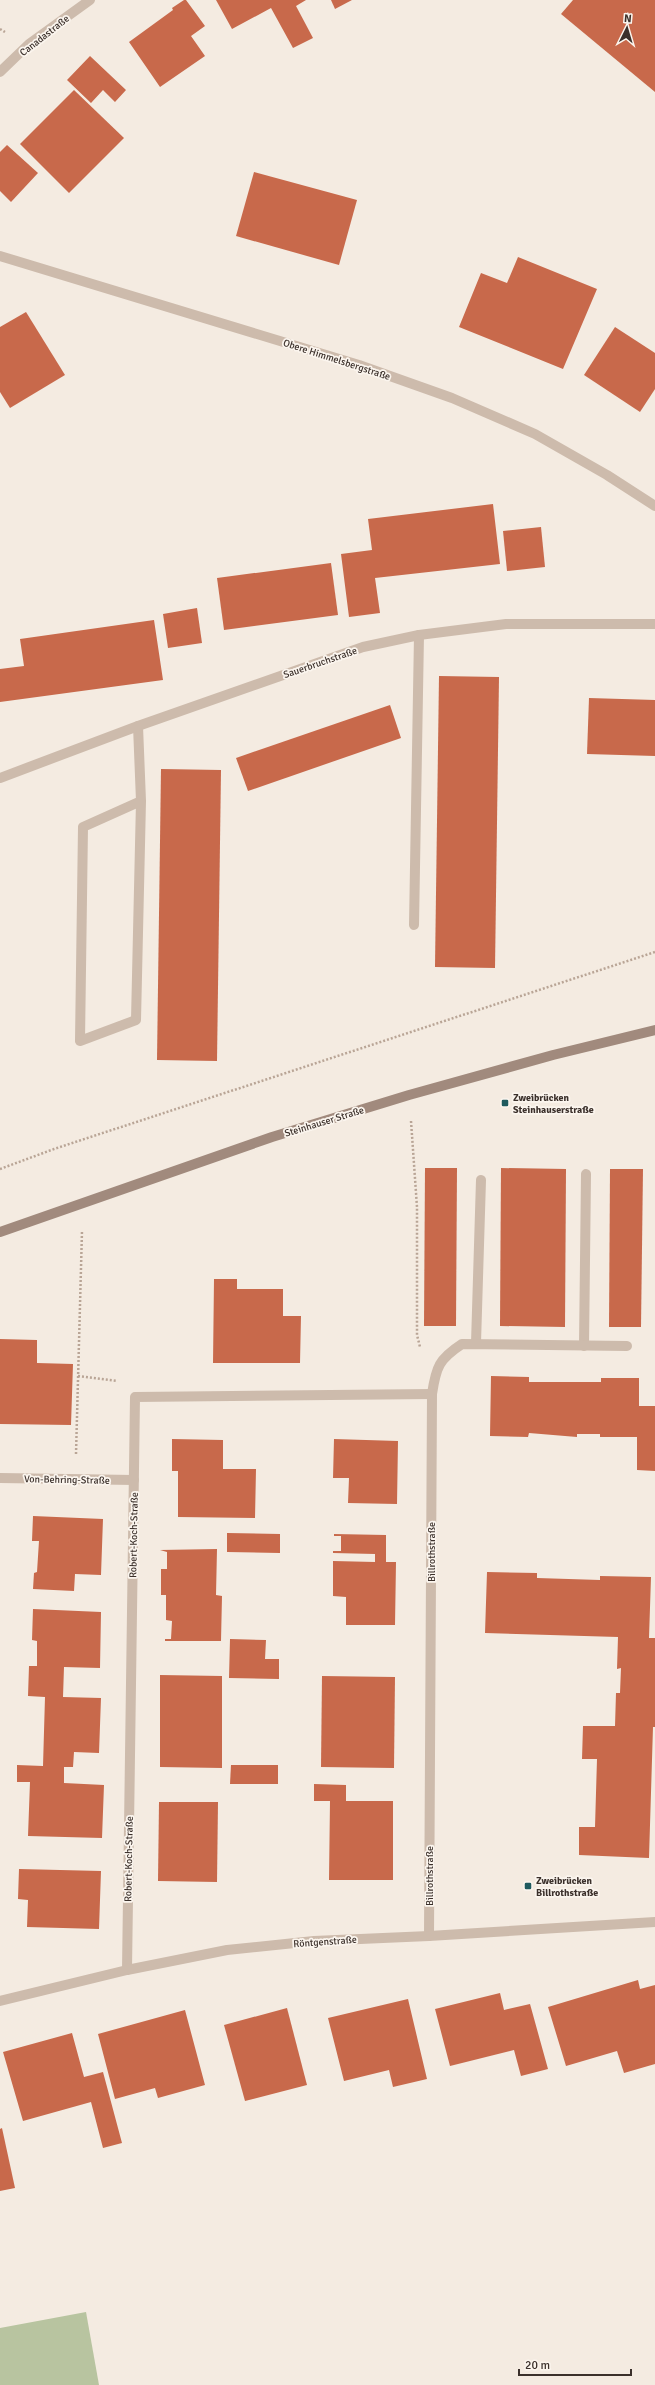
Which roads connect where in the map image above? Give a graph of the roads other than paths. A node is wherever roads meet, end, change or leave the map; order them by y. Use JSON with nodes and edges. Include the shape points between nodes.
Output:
{"nodes":[{"id":1,"x":90,"y":0,"type":"edge"},
{"id":2,"x":0,"y":72,"type":"edge"},
{"id":3,"x":0,"y":256,"type":"edge"},
{"id":4,"x":655,"y":506,"type":"edge"},
{"id":5,"x":655,"y":624,"type":"edge"},
{"id":6,"x":419,"y":635,"type":"junction"},
{"id":7,"x":138,"y":726,"type":"junction"},
{"id":8,"x":0,"y":778,"type":"edge"},
{"id":9,"x":141,"y":801,"type":"junction"},
{"id":10,"x":414,"y":925,"type":"dead end"},
{"id":11,"x":655,"y":1030,"type":"edge"},
{"id":12,"x":586,"y":1174,"type":"dead end"},
{"id":13,"x":481,"y":1180,"type":"dead end"},
{"id":14,"x":0,"y":1232,"type":"edge"},
{"id":15,"x":476,"y":1343,"type":"junction"},
{"id":16,"x":584,"y":1346,"type":"junction"},
{"id":17,"x":627,"y":1346,"type":"dead end"},
{"id":18,"x":432,"y":1394,"type":"junction"},
{"id":19,"x":0,"y":1478,"type":"edge"},
{"id":20,"x":134,"y":1480,"type":"junction"},
{"id":21,"x":655,"y":1922,"type":"edge"},
{"id":22,"x":429,"y":1936,"type":"junction"},
{"id":23,"x":127,"y":1970,"type":"junction"},
{"id":24,"x":0,"y":2001,"type":"edge"}],
"edges":[{"from":1,"to":2,"type":"street","name":"Canadastraße","via":[[29,44]]},
{"from":3,"to":4,"type":"street","name":"Obere Himmelsbergstraße","via":[[359,365],[452,398],[535,434]]},
{"from":5,"to":6,"type":"street","name":"Sauerbruchstraße","via":[[506,624]]},
{"from":6,"to":7,"type":"street","name":"Sauerbruchstraße","via":[[363,647]]},
{"from":6,"to":10,"type":"street"},
{"from":7,"to":8,"type":"street","name":"Sauerbruchstraße"},
{"from":7,"to":9,"type":"street"},
{"from":9,"to":9,"type":"street","via":[[136,1020],[80,1041],[83,826]]},
{"from":11,"to":14,"type":"main road","name":"Steinhauser Straße","via":[[409,1095],[272,1137]]},
{"from":12,"to":16,"type":"street"},
{"from":13,"to":15,"type":"street"},
{"from":15,"to":16,"type":"street","name":"Billrothstraße"},
{"from":15,"to":18,"type":"street","name":"Billrothstraße","via":[[462,1344],[446,1354],[436,1370]]},
{"from":16,"to":17,"type":"street","name":"Billrothstraße"},
{"from":18,"to":20,"type":"street","name":"Robert-Koch-Straße","via":[[135,1397]]},
{"from":18,"to":22,"type":"street","name":"Billrothstraße"},
{"from":19,"to":20,"type":"street","name":"Von-Behring-Straße"},
{"from":20,"to":23,"type":"street","name":"Robert-Koch-Straße"},
{"from":21,"to":22,"type":"street","name":"Röntgenstraße"},
{"from":22,"to":23,"type":"street","name":"Röntgenstraße","via":[[314,1941],[227,1950]]},
{"from":23,"to":24,"type":"street","name":"Röntgenstraße"}]}
